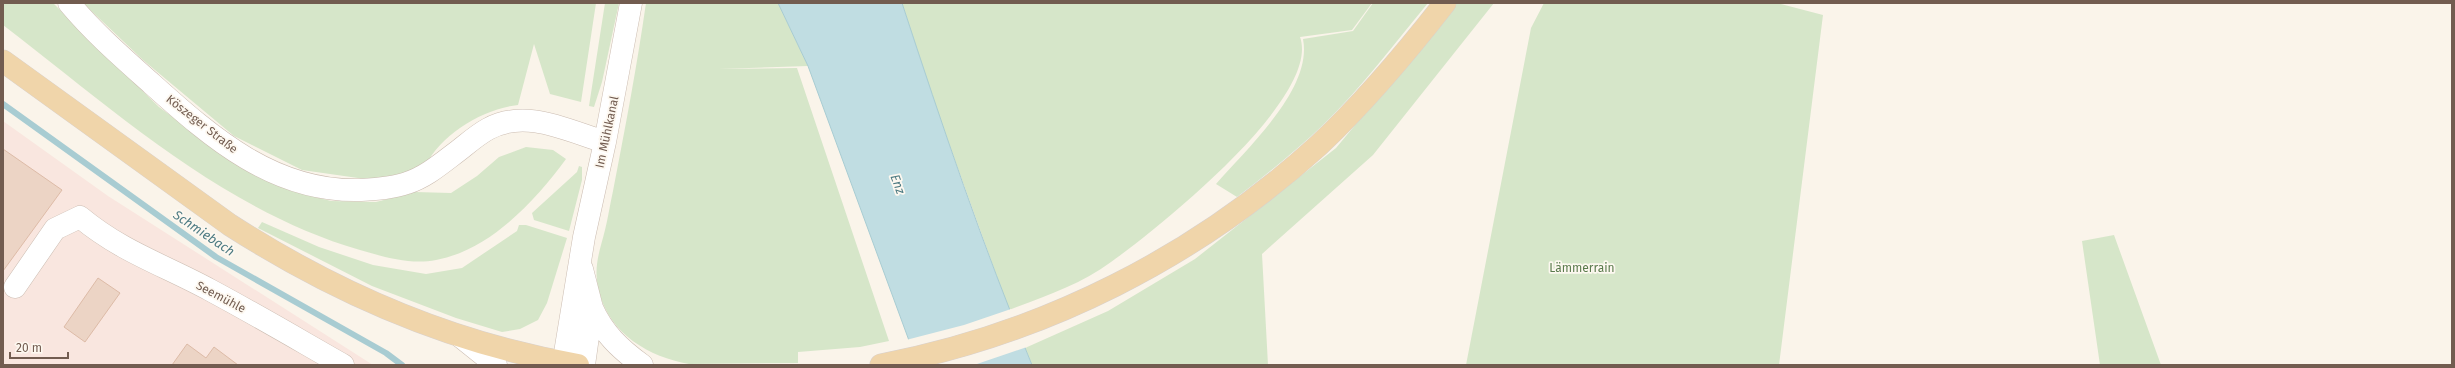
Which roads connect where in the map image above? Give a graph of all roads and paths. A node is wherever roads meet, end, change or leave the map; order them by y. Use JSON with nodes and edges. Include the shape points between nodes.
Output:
{"nodes":[{"id":1,"x":69,"y":3,"type":"edge"},
{"id":2,"x":631,"y":3,"type":"edge"},
{"id":3,"x":1445,"y":3,"type":"edge"},
{"id":4,"x":3,"y":61,"type":"edge"},
{"id":5,"x":605,"y":142,"type":"junction"},
{"id":6,"x":580,"y":260,"type":"junction"},
{"id":7,"x":14,"y":287,"type":"dead end"},
{"id":8,"x":592,"y":308,"type":"junction"},
{"id":9,"x":457,"y":334,"type":"junction"},
{"id":10,"x":572,"y":364,"type":"edge"},
{"id":11,"x":343,"y":365,"type":"edge"},
{"id":12,"x":496,"y":365,"type":"edge"},
{"id":13,"x":642,"y":365,"type":"edge"},
{"id":14,"x":881,"y":365,"type":"edge"}],
"edges":[{"from":1,"to":5,"type":"street","name":"Köszeger Straße","via":[[91,30],[198,124],[230,148],[281,177],[308,185],[353,190],[391,188],[408,183],[430,172],[488,129],[529,119]]},
{"from":2,"to":5,"type":"street","name":"Im Mühlkanal"},
{"from":3,"to":14,"type":"main road","via":[[1376,86],[1318,145],[1284,175],[1187,244],[1130,278],[1059,312],[999,335],[946,351]]},
{"from":4,"to":9,"type":"main road","via":[[263,246],[389,310]]},
{"from":5,"to":6,"type":"street","name":"Im Mühlkanal"},
{"from":6,"to":8,"type":"street","name":"Im Mühlkanal"},
{"from":6,"to":10,"type":"street","name":"Im Mühlkanal"},
{"from":7,"to":11,"type":"street","name":"Seemühle","via":[[55,229],[80,217],[98,232],[136,255],[209,290]]},
{"from":8,"to":10,"type":"street","name":"Im Mühlkanal"},
{"from":8,"to":13,"type":"street","via":[[607,335]]},
{"from":9,"to":10,"type":"main road","via":[[499,348]]},
{"from":9,"to":12,"type":"street"}]}
